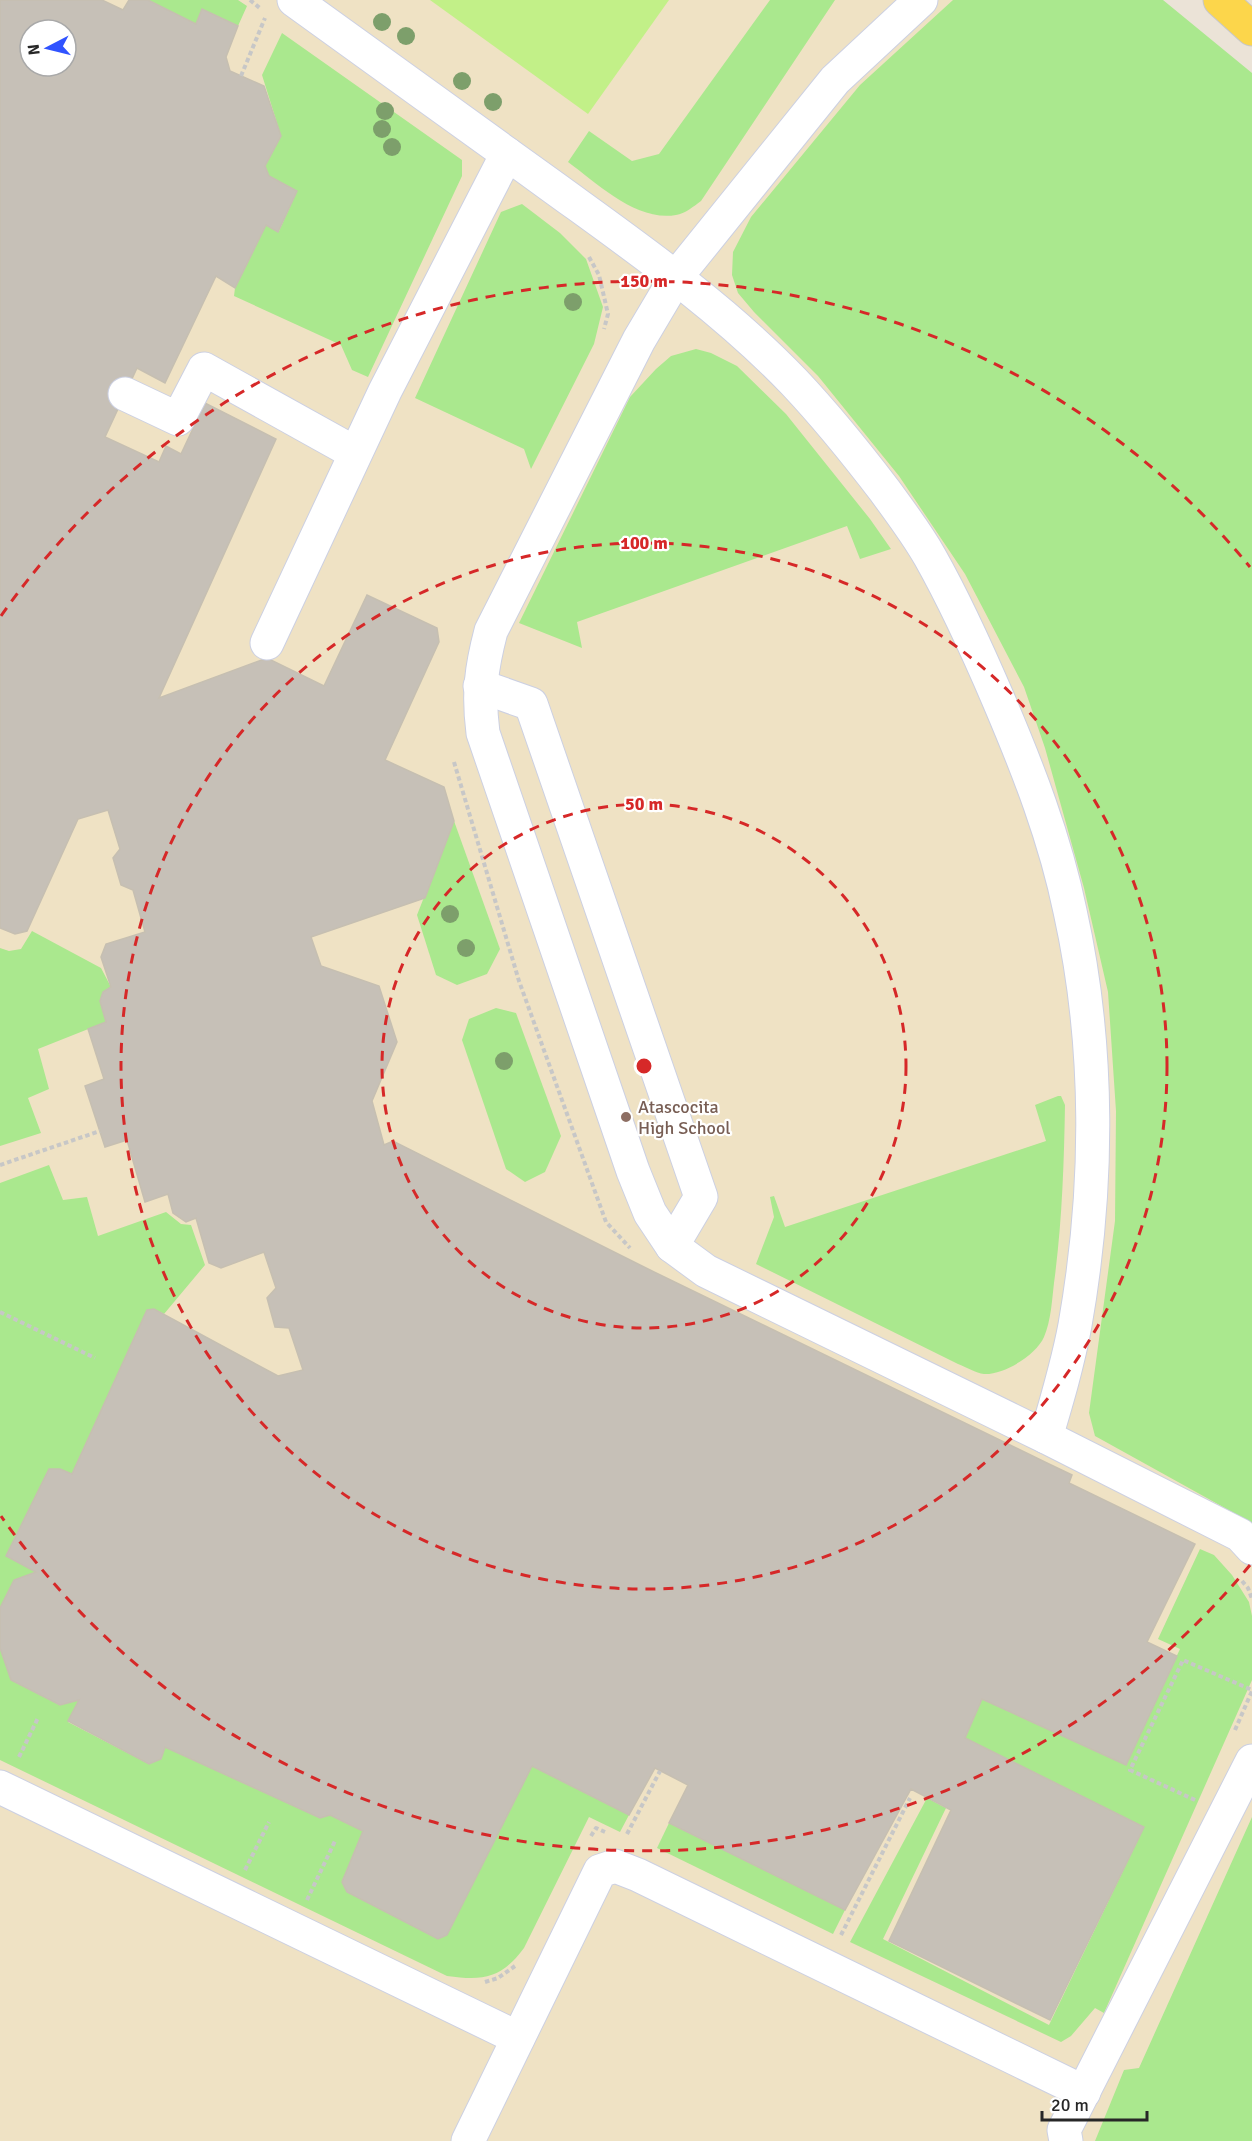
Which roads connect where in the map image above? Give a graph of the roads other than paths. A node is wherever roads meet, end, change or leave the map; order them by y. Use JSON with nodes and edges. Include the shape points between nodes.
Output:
{"nodes":[{"id":1,"x":921,"y":0,"type":"edge"},
{"id":2,"x":1220,"y":0,"type":"edge"},
{"id":3,"x":281,"y":7,"type":"edge"},
{"id":4,"x":1252,"y":29,"type":"edge"},
{"id":5,"x":507,"y":154,"type":"junction"},
{"id":6,"x":677,"y":276,"type":"junction"},
{"id":7,"x":125,"y":394,"type":"dead end"},
{"id":8,"x":355,"y":453,"type":"junction"},
{"id":9,"x":267,"y":643,"type":"dead end"},
{"id":10,"x":480,"y":686,"type":"junction"},
{"id":11,"x":672,"y":1246,"type":"junction"},
{"id":12,"x":1047,"y":1437,"type":"junction"},
{"id":13,"x":1252,"y":1548,"type":"edge"},
{"id":14,"x":1252,"y":1761,"type":"edge"},
{"id":15,"x":8,"y":1774,"type":"edge"},
{"id":16,"x":518,"y":2038,"type":"junction"},
{"id":17,"x":1084,"y":2092,"type":"junction"},
{"id":18,"x":468,"y":2141,"type":"edge"},
{"id":19,"x":1066,"y":2141,"type":"edge"}],
"edges":[{"from":1,"to":6,"type":"lane","via":[[836,80]]},
{"from":2,"to":4,"type":"main road"},
{"from":3,"to":5,"type":"lane"},
{"from":5,"to":6,"type":"lane"},
{"from":5,"to":8,"type":"lane"},
{"from":6,"to":10,"type":"lane","via":[[639,340],[491,631]]},
{"from":6,"to":12,"type":"lane","via":[[792,380],[839,431],[913,529],[980,656],[1040,803],[1070,906],[1080,961],[1092,1141],[1090,1213],[1075,1326]]},
{"from":7,"to":8,"type":"lane","via":[[178,419],[204,369]]},
{"from":8,"to":9,"type":"lane"},
{"from":10,"to":11,"type":"lane","via":[[483,733],[650,1213]]},
{"from":10,"to":11,"type":"lane","via":[[531,704],[701,1197]]},
{"from":11,"to":12,"type":"lane","via":[[706,1271]]},
{"from":12,"to":13,"type":"lane","via":[[1240,1535]]},
{"from":14,"to":17,"type":"lane"},
{"from":15,"to":16,"type":"lane"},
{"from":16,"to":17,"type":"lane","via":[[600,1871],[615,1866]]},
{"from":16,"to":18,"type":"lane"},
{"from":17,"to":19,"type":"lane","via":[[1064,2130]]}]}
